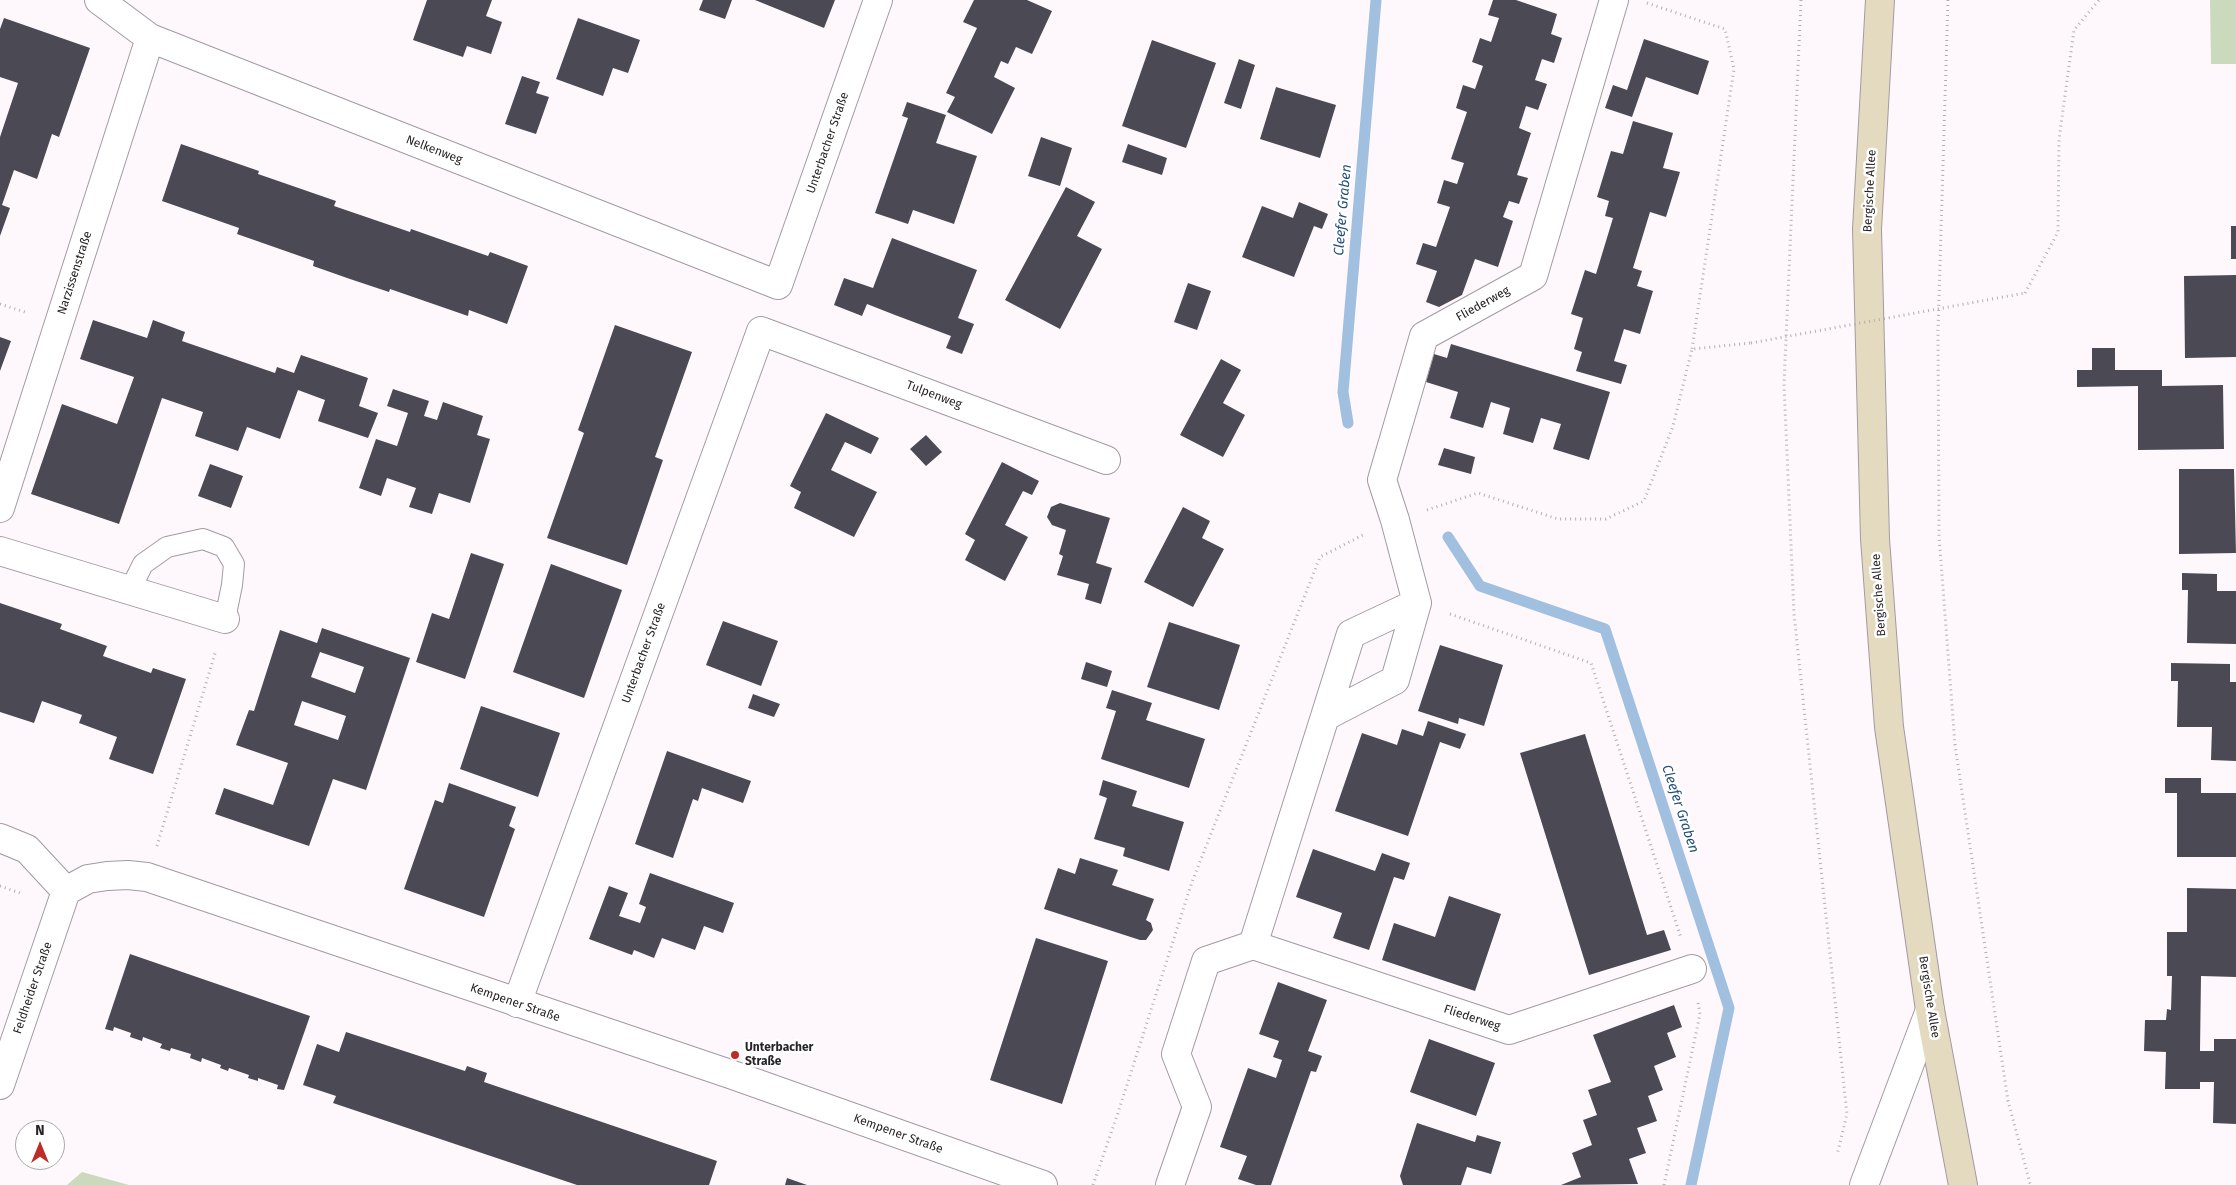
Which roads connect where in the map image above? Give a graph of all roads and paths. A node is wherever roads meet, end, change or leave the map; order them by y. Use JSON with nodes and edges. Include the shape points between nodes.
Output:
{"nodes":[{"id":1,"x":100,"y":0,"type":"edge"},
{"id":2,"x":878,"y":0,"type":"edge"},
{"id":3,"x":1614,"y":0,"type":"edge"},
{"id":4,"x":1801,"y":0,"type":"edge"},
{"id":5,"x":1880,"y":0,"type":"edge"},
{"id":6,"x":1948,"y":0,"type":"edge"},
{"id":7,"x":2099,"y":0,"type":"edge"},
{"id":8,"x":1646,"y":3,"type":"dead end"},
{"id":9,"x":150,"y":38,"type":"junction"},
{"id":10,"x":778,"y":285,"type":"joint"},
{"id":11,"x":761,"y":330,"type":"joint"},
{"id":12,"x":1751,"y":342,"type":"dead end"},
{"id":13,"x":1692,"y":349,"type":"dead end"},
{"id":14,"x":1106,"y":460,"type":"dead end"},
{"id":15,"x":0,"y":508,"type":"edge"},
{"id":16,"x":0,"y":551,"type":"edge"},
{"id":17,"x":130,"y":590,"type":"junction"},
{"id":18,"x":1417,"y":603,"type":"junction"},
{"id":19,"x":225,"y":619,"type":"junction"},
{"id":20,"x":1326,"y":716,"type":"junction"},
{"id":21,"x":0,"y":838,"type":"edge"},
{"id":22,"x":147,"y":877,"type":"junction"},
{"id":23,"x":66,"y":890,"type":"junction"},
{"id":24,"x":1253,"y":945,"type":"junction"},
{"id":25,"x":1692,"y":969,"type":"junction"},
{"id":26,"x":517,"y":1003,"type":"junction"},
{"id":27,"x":1930,"y":1010,"type":"junction"},
{"id":28,"x":0,"y":1085,"type":"edge"},
{"id":29,"x":1836,"y":1158,"type":"dead end"},
{"id":30,"x":2030,"y":1184,"type":"edge"},
{"id":31,"x":1043,"y":1185,"type":"edge"},
{"id":32,"x":1170,"y":1185,"type":"edge"},
{"id":33,"x":1664,"y":1185,"type":"edge"},
{"id":34,"x":1864,"y":1185,"type":"edge"},
{"id":35,"x":1962,"y":1185,"type":"edge"}],
"edges":[{"from":1,"to":9,"type":"street","name":"Nelkenweg"},
{"from":2,"to":10,"type":"street","name":"Unterbacher Straße"},
{"from":3,"to":18,"type":"street","name":"Fliederweg","via":[[1533,276],[1424,336],[1382,480]]},
{"from":4,"to":29,"type":"path","via":[[1784,384],[1794,614],[1847,1114]]},
{"from":5,"to":27,"type":"main road","name":"Bergische Allee","via":[[1868,229],[1875,539],[1889,727]]},
{"from":6,"to":30,"type":"path","via":[[1938,330],[1939,536],[1955,746],[2008,1101]]},
{"from":7,"to":12,"type":"path","bridge":true,"via":[[2074,30],[2059,140],[2058,232],[2025,293]]},
{"from":8,"to":13,"type":"path","via":[[1725,29],[1734,70]]},
{"from":9,"to":10,"type":"street","name":"Nelkenweg"},
{"from":9,"to":15,"type":"street","name":"Narzissenstraße"},
{"from":11,"to":14,"type":"street","name":"Tulpenweg"},
{"from":11,"to":26,"type":"street","name":"Unterbacher Straße"},
{"from":16,"to":17,"type":"street"},
{"from":17,"to":19,"type":"street"},
{"from":17,"to":19,"type":"lane","via":[[143,564],[167,547],[203,539],[224,547],[234,564]]},
{"from":18,"to":20,"type":"street","via":[[1395,680]]},
{"from":18,"to":20,"type":"street","via":[[1351,634]]},
{"from":18,"to":25,"type":"path","via":[[1590,663]]},
{"from":19,"to":22,"type":"path"},
{"from":20,"to":24,"type":"street"},
{"from":21,"to":23,"type":"street","via":[[27,849]]},
{"from":22,"to":23,"type":"street","name":"Kempener Straße","via":[[128,875],[88,879]]},
{"from":22,"to":26,"type":"street","name":"Kempener Straße"},
{"from":23,"to":28,"type":"street","name":"Feldheider Straße"},
{"from":24,"to":25,"type":"street","name":"Fliederweg","via":[[1509,1030]]},
{"from":24,"to":32,"type":"street","via":[[1206,961],[1176,1054],[1197,1107]]},
{"from":25,"to":33,"type":"path","via":[[1700,1014]]},
{"from":26,"to":31,"type":"street","name":"Kempener Straße","via":[[730,1074]]},
{"from":27,"to":34,"type":"street"},
{"from":27,"to":35,"type":"main road","name":"Bergische Allee"}]}
